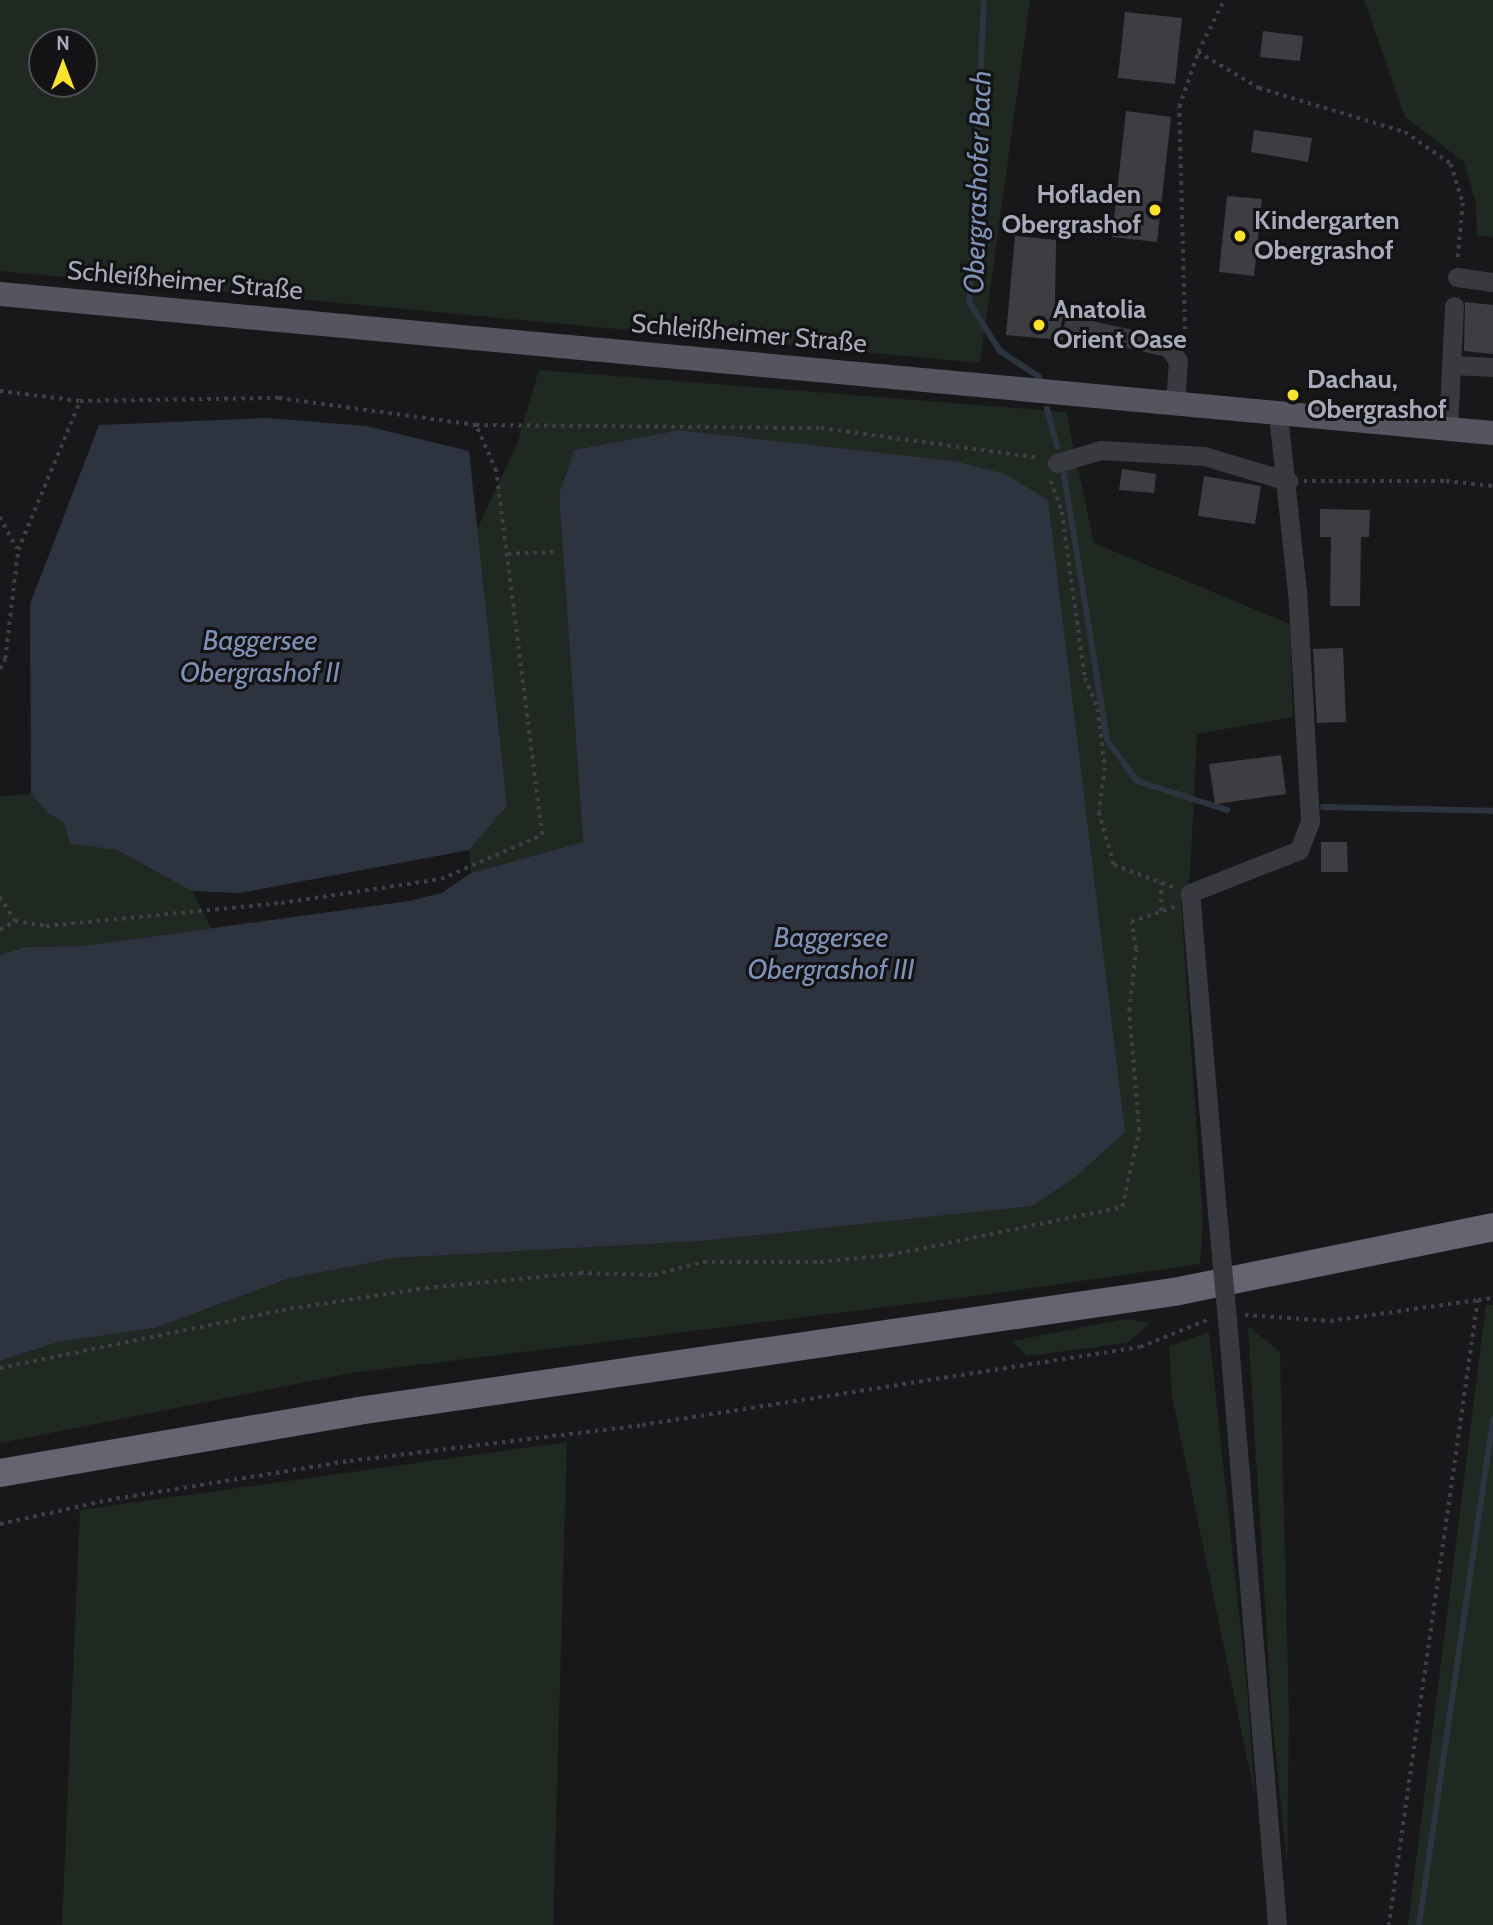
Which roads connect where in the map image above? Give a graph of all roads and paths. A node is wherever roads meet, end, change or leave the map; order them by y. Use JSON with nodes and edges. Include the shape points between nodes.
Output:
{"nodes":[{"id":1,"x":1224,"y":0,"type":"edge"},
{"id":2,"x":1198,"y":52,"type":"junction"},
{"id":3,"x":1457,"y":277,"type":"joint"},
{"id":4,"x":1493,"y":282,"type":"edge"},
{"id":5,"x":0,"y":294,"type":"edge"},
{"id":6,"x":1454,"y":306,"type":"dead end"},
{"id":7,"x":1073,"y":326,"type":"dead end"},
{"id":8,"x":1178,"y":361,"type":"junction"},
{"id":9,"x":1451,"y":365,"type":"junction"},
{"id":10,"x":1493,"y":367,"type":"edge"},
{"id":11,"x":0,"y":391,"type":"edge"},
{"id":12,"x":80,"y":401,"type":"junction"},
{"id":13,"x":1175,"y":404,"type":"junction"},
{"id":14,"x":1278,"y":414,"type":"junction"},
{"id":15,"x":476,"y":425,"type":"junction"},
{"id":16,"x":1448,"y":429,"type":"junction"},
{"id":17,"x":1493,"y":433,"type":"edge"},
{"id":18,"x":1034,"y":456,"type":"junction"},
{"id":19,"x":1048,"y":468,"type":"junction"},
{"id":20,"x":1288,"y":481,"type":"junction"},
{"id":21,"x":1493,"y":486,"type":"edge"},
{"id":22,"x":0,"y":517,"type":"edge"},
{"id":23,"x":18,"y":550,"type":"junction"},
{"id":24,"x":553,"y":552,"type":"dead end"},
{"id":25,"x":508,"y":554,"type":"junction"},
{"id":26,"x":0,"y":669,"type":"edge"},
{"id":27,"x":1161,"y":883,"type":"junction"},
{"id":28,"x":0,"y":897,"type":"edge"},
{"id":29,"x":1189,"y":898,"type":"junction"},
{"id":30,"x":1161,"y":911,"type":"junction"},
{"id":31,"x":15,"y":921,"type":"junction"},
{"id":32,"x":0,"y":930,"type":"edge"},
{"id":33,"x":1493,"y":1227,"type":"edge"},
{"id":34,"x":1493,"y":1298,"type":"edge"},
{"id":35,"x":1478,"y":1300,"type":"junction"},
{"id":36,"x":1238,"y":1316,"type":"dead end"},
{"id":37,"x":1224,"y":1317,"type":"dead end"},
{"id":38,"x":0,"y":1368,"type":"edge"},
{"id":39,"x":0,"y":1473,"type":"edge"},
{"id":40,"x":0,"y":1524,"type":"edge"},
{"id":41,"x":1277,"y":1925,"type":"edge"},
{"id":42,"x":1389,"y":1925,"type":"edge"}],
"edges":[{"from":1,"to":2,"type":"path"},
{"from":2,"to":3,"type":"path","via":[[1259,88],[1405,132],[1451,164],[1463,203]]},
{"from":2,"to":8,"type":"path","via":[[1179,107],[1187,333]]},
{"from":3,"to":4,"type":"street"},
{"from":5,"to":13,"type":"main road","name":"Schleißheimer Straße"},
{"from":6,"to":9,"type":"street"},
{"from":7,"to":8,"type":"street","via":[[1168,347]]},
{"from":8,"to":13,"type":"street"},
{"from":9,"to":10,"type":"street"},
{"from":9,"to":16,"type":"street"},
{"from":11,"to":12,"type":"path"},
{"from":12,"to":15,"type":"path","via":[[279,398]]},
{"from":12,"to":23,"type":"path"},
{"from":13,"to":14,"type":"main road","name":"Schleißheimer Straße"},
{"from":14,"to":16,"type":"main road","name":"Schleißheimer Straße"},
{"from":14,"to":20,"type":"street"},
{"from":15,"to":18,"type":"path","via":[[821,428]]},
{"from":15,"to":25,"type":"path","via":[[496,471]]},
{"from":16,"to":17,"type":"main road","name":"Schleißheimer Straße"},
{"from":18,"to":19,"type":"path"},
{"from":18,"to":19,"type":"path"},
{"from":19,"to":20,"type":"street","via":[[1101,450],[1204,456]]},
{"from":19,"to":27,"type":"path","via":[[1062,512],[1085,678],[1098,709],[1105,768],[1099,813],[1114,865]]},
{"from":20,"to":21,"type":"path","via":[[1446,481]]},
{"from":20,"to":29,"type":"street","via":[[1310,821],[1298,850]]},
{"from":22,"to":23,"type":"path"},
{"from":23,"to":26,"type":"path"},
{"from":24,"to":25,"type":"path"},
{"from":25,"to":31,"type":"path","via":[[542,835],[441,879],[281,903],[46,926]]},
{"from":27,"to":29,"type":"path"},
{"from":27,"to":30,"type":"path"},
{"from":28,"to":31,"type":"path"},
{"from":29,"to":30,"type":"path"},
{"from":29,"to":41,"type":"street","bridge":true},
{"from":30,"to":38,"type":"path","via":[[1131,922],[1136,949],[1129,1011],[1139,1131],[1122,1207],[890,1255],[820,1262],[703,1262],[654,1275],[580,1273],[426,1287],[282,1310]]},
{"from":31,"to":32,"type":"path"},
{"from":33,"to":39,"type":"highway","via":[[1174,1292],[358,1411]]},
{"from":34,"to":35,"type":"path"},
{"from":35,"to":36,"type":"path","via":[[1329,1321],[1265,1313]]},
{"from":35,"to":42,"type":"path"},
{"from":37,"to":40,"type":"path","via":[[1140,1347],[642,1424],[350,1461],[108,1500]]}]}
